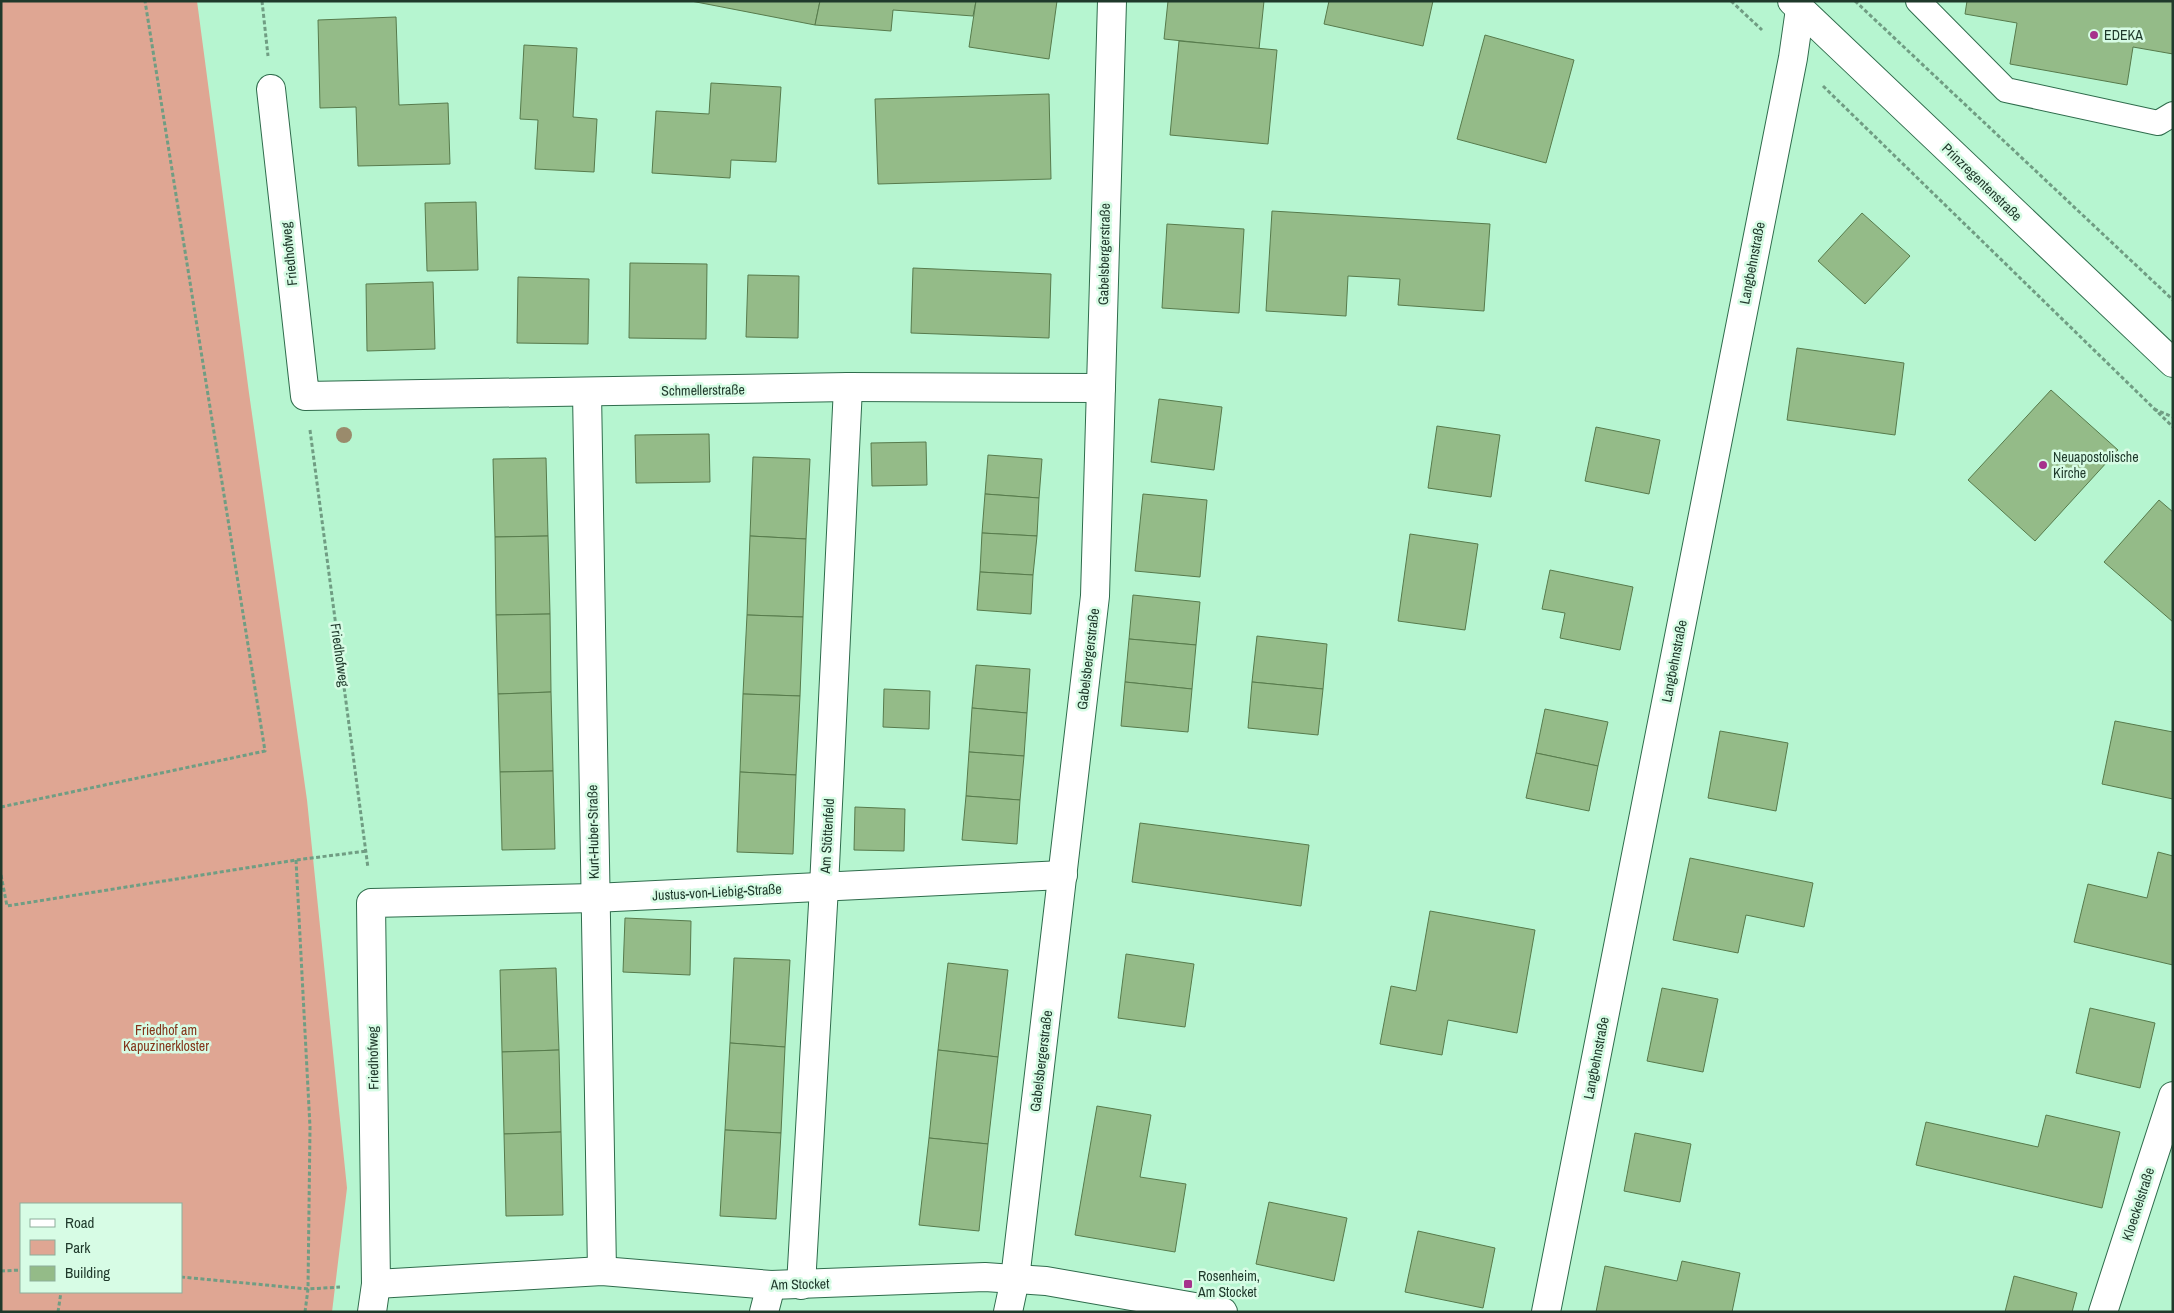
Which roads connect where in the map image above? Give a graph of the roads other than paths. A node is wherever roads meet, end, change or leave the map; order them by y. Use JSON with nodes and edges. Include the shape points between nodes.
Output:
{"nodes":[{"id":1,"x":1112,"y":1,"type":"edge"},
{"id":2,"x":1918,"y":1,"type":"edge"},
{"id":3,"x":1796,"y":5,"type":"edge"},
{"id":4,"x":271,"y":89,"type":"road end"},
{"id":5,"x":2173,"y":114,"type":"edge"},
{"id":6,"x":2173,"y":363,"type":"edge"},
{"id":7,"x":848,"y":387,"type":"junction"},
{"id":8,"x":1101,"y":388,"type":"junction"},
{"id":9,"x":587,"y":392,"type":"junction"},
{"id":10,"x":305,"y":396,"type":"joint"},
{"id":11,"x":1063,"y":875,"type":"junction"},
{"id":12,"x":824,"y":887,"type":"junction"},
{"id":13,"x":594,"y":898,"type":"junction"},
{"id":14,"x":372,"y":903,"type":"joint"},
{"id":15,"x":2173,"y":1096,"type":"edge"},
{"id":16,"x":602,"y":1271,"type":"junction"},
{"id":17,"x":1015,"y":1279,"type":"junction"},
{"id":18,"x":376,"y":1284,"type":"junction"},
{"id":19,"x":770,"y":1285,"type":"junction"},
{"id":20,"x":801,"y":1285,"type":"junction"},
{"id":21,"x":372,"y":1312,"type":"edge"},
{"id":22,"x":764,"y":1312,"type":"edge"},
{"id":23,"x":1008,"y":1312,"type":"edge"},
{"id":24,"x":1223,"y":1312,"type":"edge"},
{"id":25,"x":1546,"y":1312,"type":"edge"},
{"id":26,"x":2103,"y":1312,"type":"edge"}],
"edges":[{"from":1,"to":8,"type":"street","name":"Gabelsbergerstraße"},
{"from":2,"to":5,"type":"lane","via":[[2006,90],[2158,123]]},
{"from":3,"to":6,"type":"street","name":"Prinzregentenstraße"},
{"from":3,"to":25,"type":"street","name":"Langbehnstraße","via":[[1793,58]]},
{"from":4,"to":10,"type":"street","name":"Friedhofweg"},
{"from":7,"to":8,"type":"street","name":"Schmellerstraße"},
{"from":7,"to":9,"type":"street","name":"Schmellerstraße"},
{"from":7,"to":12,"type":"street","name":"Am Stöttenfeld"},
{"from":8,"to":11,"type":"street","name":"Gabelsbergerstraße","via":[[1095,596]]},
{"from":9,"to":10,"type":"street","name":"Schmellerstraße"},
{"from":9,"to":13,"type":"street","name":"Kurt-Huber-Straße"},
{"from":11,"to":12,"type":"street","name":"Justus-von-Liebig-Straße"},
{"from":11,"to":17,"type":"street","name":"Gabelsbergerstraße"},
{"from":12,"to":13,"type":"street","name":"Justus-von-Liebig-Straße"},
{"from":12,"to":20,"type":"street","name":"Am Stöttenfeld"},
{"from":13,"to":14,"type":"street","name":"Justus-von-Liebig-Straße"},
{"from":13,"to":16,"type":"street","name":"Kurt-Huber-Straße"},
{"from":14,"to":18,"type":"street","name":"Friedhofweg"},
{"from":15,"to":26,"type":"street","name":"Kloeckelstraße"},
{"from":16,"to":18,"type":"street","name":"Am Stocket"},
{"from":16,"to":19,"type":"street","name":"Am Stocket"},
{"from":17,"to":20,"type":"street","name":"Am Stocket","via":[[986,1277]]},
{"from":17,"to":23,"type":"street","name":"Gabelsbergerstraße"},
{"from":17,"to":24,"type":"street","name":"Am Stocket","via":[[1046,1281]]},
{"from":18,"to":21,"type":"street","name":"Friedhofweg"},
{"from":19,"to":20,"type":"street","name":"Am Stocket"},
{"from":19,"to":22,"type":"street"}]}
